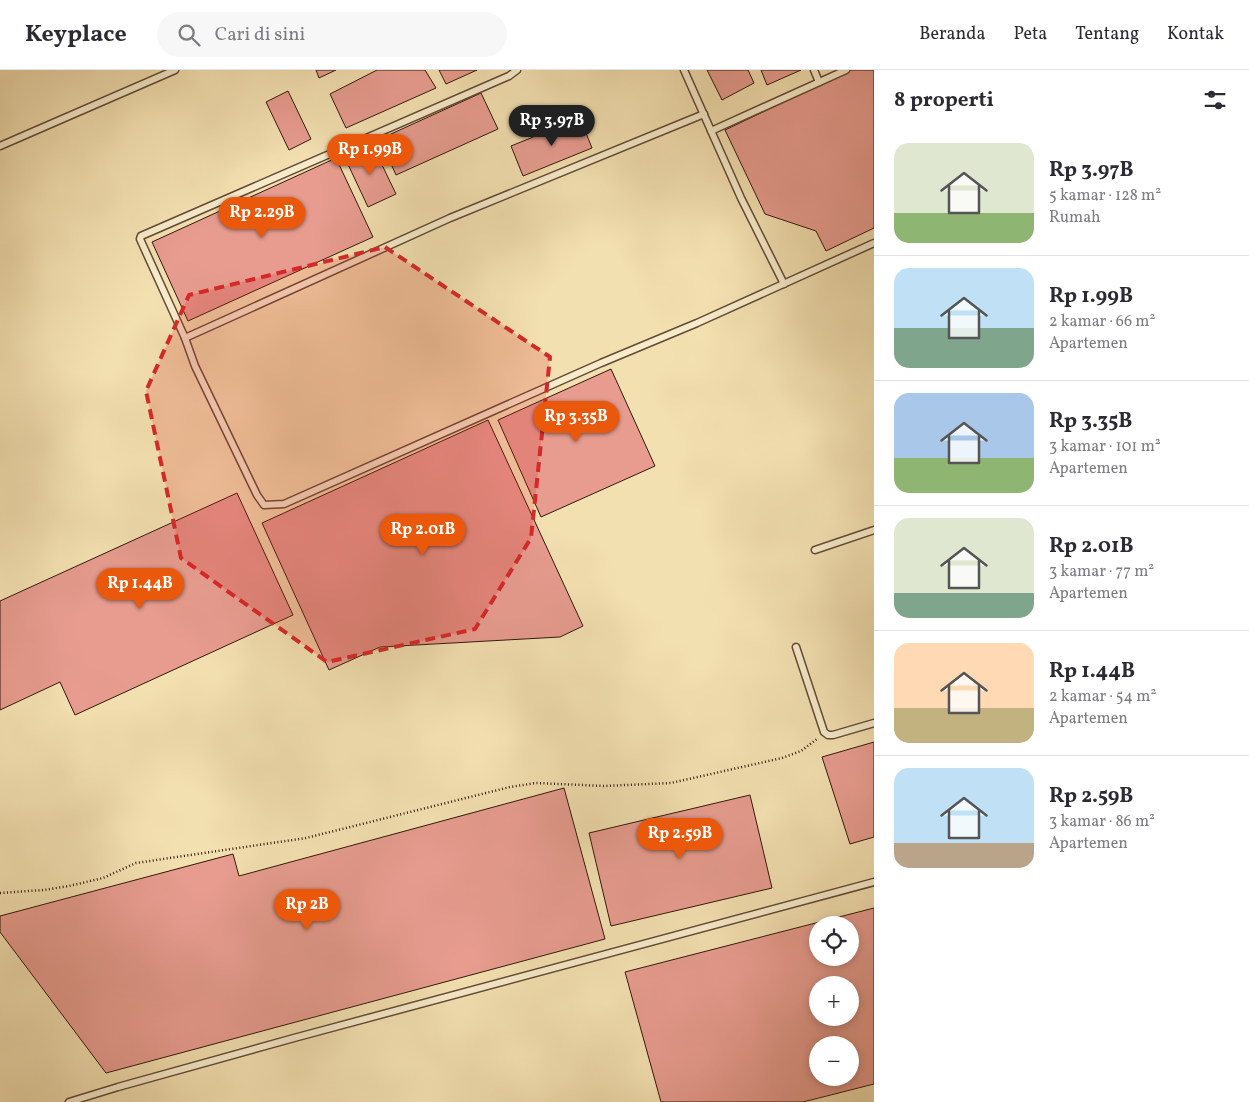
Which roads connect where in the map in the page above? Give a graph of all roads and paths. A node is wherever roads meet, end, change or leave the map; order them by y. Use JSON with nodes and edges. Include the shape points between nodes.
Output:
{"nodes":[{"id":1,"x":175,"y":70,"type":"edge"},
{"id":2,"x":517,"y":70,"type":"edge"},
{"id":3,"x":684,"y":70,"type":"edge"},
{"id":4,"x":814,"y":70,"type":"edge"},
{"id":5,"x":846,"y":70,"type":"edge"},
{"id":6,"x":819,"y":82,"type":"junction"},
{"id":7,"x":704,"y":114,"type":"junction"},
{"id":8,"x":711,"y":131,"type":"junction"},
{"id":9,"x":0,"y":146,"type":"edge"},
{"id":10,"x":874,"y":243,"type":"edge"},
{"id":11,"x":784,"y":284,"type":"junction"},
{"id":12,"x":184,"y":338,"type":"junction"},
{"id":13,"x":874,"y":530,"type":"edge"},
{"id":14,"x":815,"y":550,"type":"dead end"},
{"id":15,"x":796,"y":647,"type":"dead end"},
{"id":16,"x":874,"y":723,"type":"edge"},
{"id":17,"x":824,"y":732,"type":"junction"},
{"id":18,"x":874,"y":882,"type":"edge"},
{"id":19,"x":0,"y":894,"type":"edge"},
{"id":20,"x":69,"y":1102,"type":"edge"}],
"edges":[{"from":1,"to":9,"type":"lane"},
{"from":2,"to":12,"type":"lane","via":[[141,236]]},
{"from":3,"to":7,"type":"lane"},
{"from":4,"to":6,"type":"lane"},
{"from":5,"to":6,"type":"lane"},
{"from":6,"to":8,"type":"lane"},
{"from":7,"to":8,"type":"lane"},
{"from":7,"to":12,"type":"lane","via":[[450,218]]},
{"from":8,"to":11,"type":"lane"},
{"from":10,"to":11,"type":"lane"},
{"from":11,"to":12,"type":"lane","via":[[284,504],[273,506],[264,505],[257,495]]},
{"from":13,"to":14,"type":"lane"},
{"from":15,"to":17,"type":"lane"},
{"from":16,"to":17,"type":"lane","via":[[833,735]]},
{"from":17,"to":19,"type":"path","via":[[794,754],[671,783],[604,786],[536,783],[510,786],[306,838],[136,863],[103,878],[68,886]]},
{"from":18,"to":20,"type":"lane"}]}
